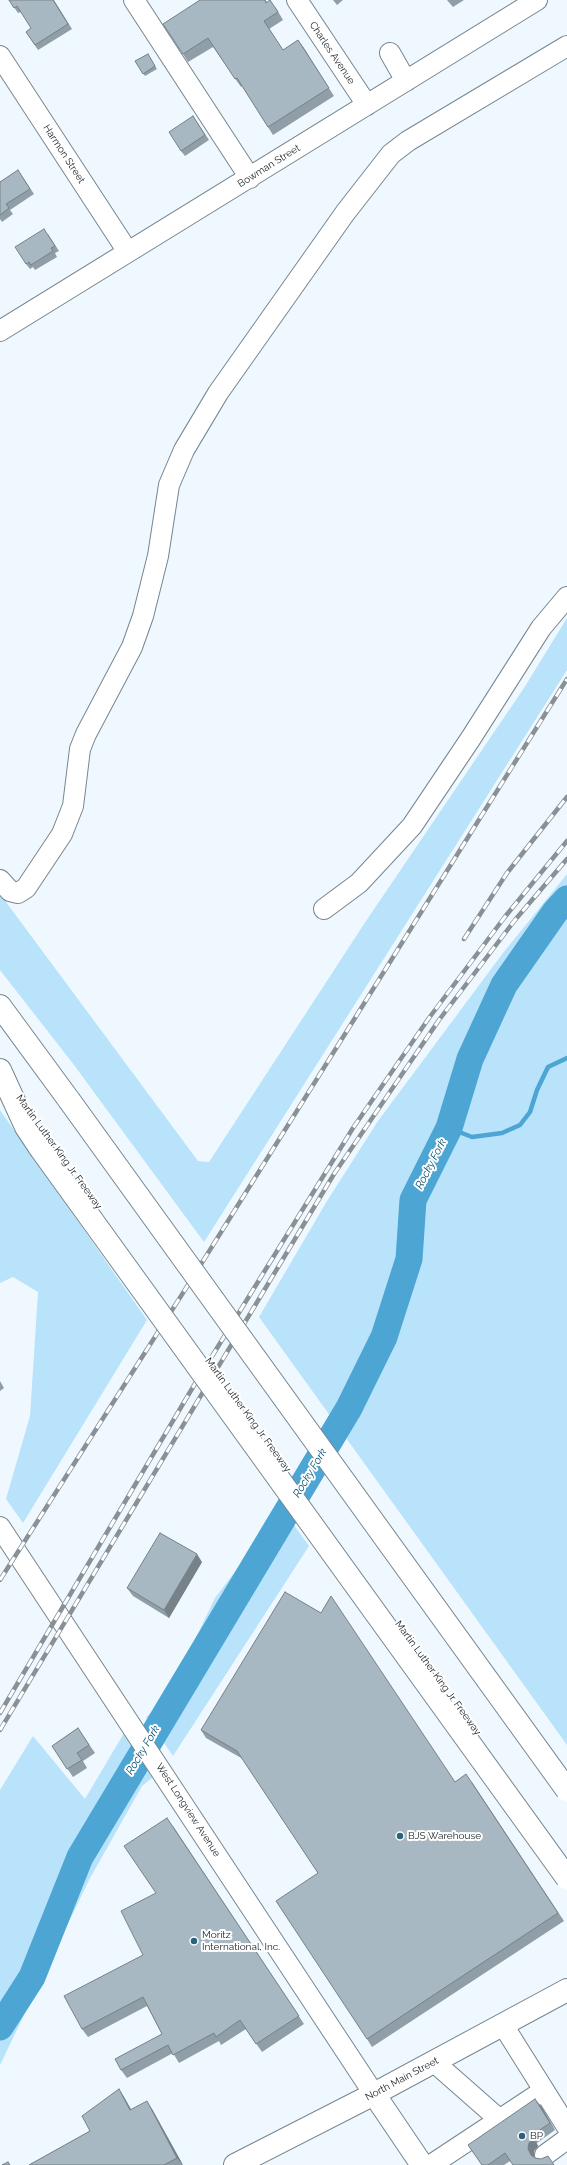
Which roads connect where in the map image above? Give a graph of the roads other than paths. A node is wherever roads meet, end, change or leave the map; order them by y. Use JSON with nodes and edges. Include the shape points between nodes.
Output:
{"nodes":[{"id":1,"x":134,"y":0,"type":"edge"},
{"id":2,"x":297,"y":0,"type":"edge"},
{"id":3,"x":537,"y":0,"type":"edge"},
{"id":4,"x":567,"y":46,"type":"edge"},
{"id":5,"x":390,"y":53,"type":"dead end"},
{"id":6,"x":0,"y":56,"type":"edge"},
{"id":7,"x":406,"y":81,"type":"junction"},
{"id":8,"x":367,"y":105,"type":"junction"},
{"id":9,"x":250,"y":178,"type":"junction"},
{"id":10,"x":128,"y":252,"type":"junction"},
{"id":11,"x":0,"y":331,"type":"edge"},
{"id":12,"x":567,"y":597,"type":"edge"},
{"id":13,"x":0,"y":880,"type":"edge"},
{"id":14,"x":324,"y":909,"type":"dead end"},
{"id":15,"x":0,"y":1006,"type":"edge"},
{"id":16,"x":0,"y":1070,"type":"edge"},
{"id":17,"x":72,"y":1095,"type":"junction"},
{"id":18,"x":44,"y":1142,"type":"junction"},
{"id":19,"x":0,"y":1527,"type":"edge"},
{"id":20,"x":567,"y":1769,"type":"edge"},
{"id":21,"x":567,"y":1790,"type":"edge"},
{"id":22,"x":567,"y":1857,"type":"edge"},
{"id":23,"x":567,"y":1878,"type":"edge"},
{"id":24,"x":567,"y":1990,"type":"edge"},
{"id":25,"x":503,"y":2025,"type":"junction"},
{"id":26,"x":434,"y":2062,"type":"junction"},
{"id":27,"x":543,"y":2091,"type":"junction"},
{"id":28,"x":374,"y":2094,"type":"junction"},
{"id":29,"x":500,"y":2120,"type":"junction"},
{"id":30,"x":567,"y":2127,"type":"edge"},
{"id":31,"x":567,"y":2139,"type":"edge"},
{"id":32,"x":544,"y":2155,"type":"dead end"},
{"id":33,"x":235,"y":2165,"type":"edge"},
{"id":34,"x":422,"y":2165,"type":"edge"},
{"id":35,"x":431,"y":2165,"type":"edge"}],
"edges":[{"from":1,"to":9,"type":"street"},
{"from":2,"to":8,"type":"street","name":"Charles Avenue"},
{"from":3,"to":7,"type":"street","name":"Bowman Street"},
{"from":4,"to":13,"type":"street","via":[[408,141],[391,154],[345,213],[222,387],[184,450],[169,485],[158,556],[143,616],[132,647],[80,749],[72,806],[62,834],[26,888],[18,893],[10,891]]},
{"from":5,"to":7,"type":"street"},
{"from":6,"to":10,"type":"street","name":"Harmon Street"},
{"from":7,"to":8,"type":"street","name":"Bowman Street"},
{"from":8,"to":9,"type":"street","name":"Bowman Street"},
{"from":9,"to":10,"type":"street","name":"Bowman Street"},
{"from":10,"to":11,"type":"street","name":"Bowman Street"},
{"from":12,"to":14,"type":"street","via":[[541,628],[412,826],[359,883]]},
{"from":15,"to":17,"type":"main road"},
{"from":16,"to":18,"type":"main road","name":"Martin Luther King Jr. Freeway"},
{"from":17,"to":20,"type":"main road","via":[[154,1197]]},
{"from":17,"to":21,"type":"main road","bridge":true},
{"from":18,"to":22,"type":"main road","name":"Martin Luther King Jr. Freeway"},
{"from":18,"to":23,"type":"main road","bridge":true},
{"from":19,"to":28,"type":"street","name":"West Longview Avenue"},
{"from":24,"to":25,"type":"main road","name":"North Main Street"},
{"from":25,"to":26,"type":"main road","name":"North Main Street"},
{"from":25,"to":27,"type":"street"},
{"from":26,"to":28,"type":"main road","name":"North Main Street"},
{"from":26,"to":29,"type":"street"},
{"from":27,"to":29,"type":"street"},
{"from":27,"to":30,"type":"street"},
{"from":28,"to":33,"type":"main road","name":"North Main Street"},
{"from":28,"to":34,"type":"main road"},
{"from":29,"to":35,"type":"street"},
{"from":31,"to":32,"type":"street"}]}
